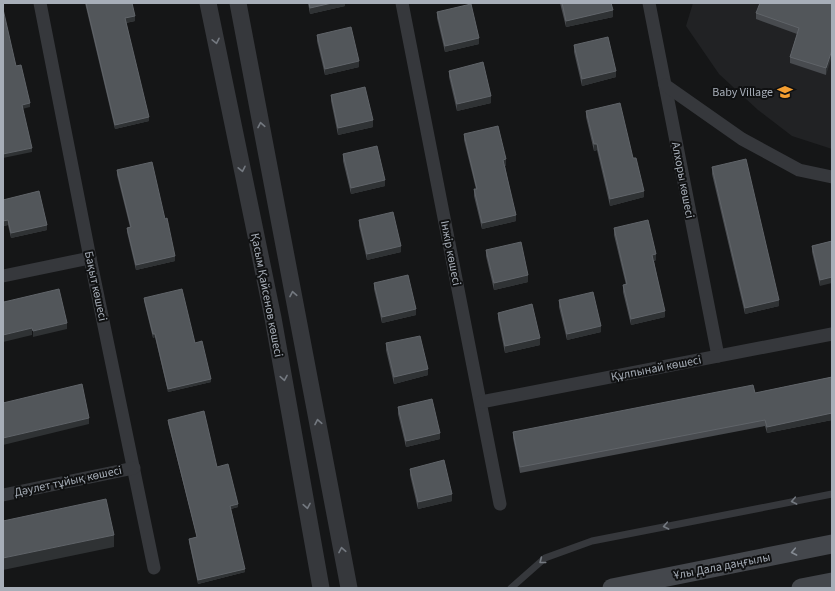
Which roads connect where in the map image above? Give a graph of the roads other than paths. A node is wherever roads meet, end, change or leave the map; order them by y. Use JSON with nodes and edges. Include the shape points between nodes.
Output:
{"nodes":[{"id":1,"x":40,"y":3,"type":"edge"},
{"id":2,"x":208,"y":3,"type":"edge"},
{"id":3,"x":238,"y":3,"type":"edge"},
{"id":4,"x":402,"y":3,"type":"edge"},
{"id":5,"x":649,"y":3,"type":"edge"},
{"id":6,"x":665,"y":85,"type":"junction"},
{"id":7,"x":832,"y":177,"type":"edge"},
{"id":8,"x":90,"y":258,"type":"junction"},
{"id":9,"x":3,"y":276,"type":"edge"},
{"id":10,"x":832,"y":334,"type":"edge"},
{"id":11,"x":718,"y":356,"type":"junction"},
{"id":12,"x":480,"y":402,"type":"junction"},
{"id":13,"x":134,"y":468,"type":"junction"},
{"id":14,"x":832,"y":494,"type":"edge"},
{"id":15,"x":3,"y":495,"type":"edge"},
{"id":16,"x":500,"y":504,"type":"dead end"},
{"id":17,"x":832,"y":544,"type":"edge"},
{"id":18,"x":154,"y":568,"type":"dead end"},
{"id":19,"x":832,"y":582,"type":"edge"},
{"id":20,"x":321,"y":588,"type":"edge"},
{"id":21,"x":349,"y":588,"type":"edge"},
{"id":22,"x":511,"y":588,"type":"edge"},
{"id":23,"x":612,"y":588,"type":"edge"},
{"id":24,"x":801,"y":588,"type":"edge"}],
"edges":[{"from":1,"to":8,"type":"street","name":"Бақыт көшесі"},
{"from":2,"to":20,"type":"street","name":"Қасым Қайсенов көшесі","one_way":true,"via":[[273,318]]},
{"from":21,"to":3,"type":"street","one_way":true},
{"from":4,"to":12,"type":"street","name":"Інжір көшесі"},
{"from":5,"to":6,"type":"street","name":"Алхоры көшесі"},
{"from":6,"to":7,"type":"street","via":[[742,139],[799,170]]},
{"from":6,"to":11,"type":"street","name":"Алхоры көшесі"},
{"from":8,"to":9,"type":"street"},
{"from":8,"to":13,"type":"street","name":"Бақыт көшесі"},
{"from":10,"to":11,"type":"street","name":"Құлпынай көшесі"},
{"from":11,"to":12,"type":"street","name":"Құлпынай көшесі"},
{"from":12,"to":16,"type":"street","name":"Інжір көшесі"},
{"from":13,"to":15,"type":"street","name":"Дәулет тұйық көшесі"},
{"from":13,"to":18,"type":"street","name":"Бақыт көшесі"},
{"from":14,"to":22,"type":"lane","one_way":true,"via":[[592,541],[545,558]]},
{"from":17,"to":23,"type":"main road","name":"Ұлы Дала даңғылы","one_way":true},
{"from":19,"to":24,"type":"main road"}]}
